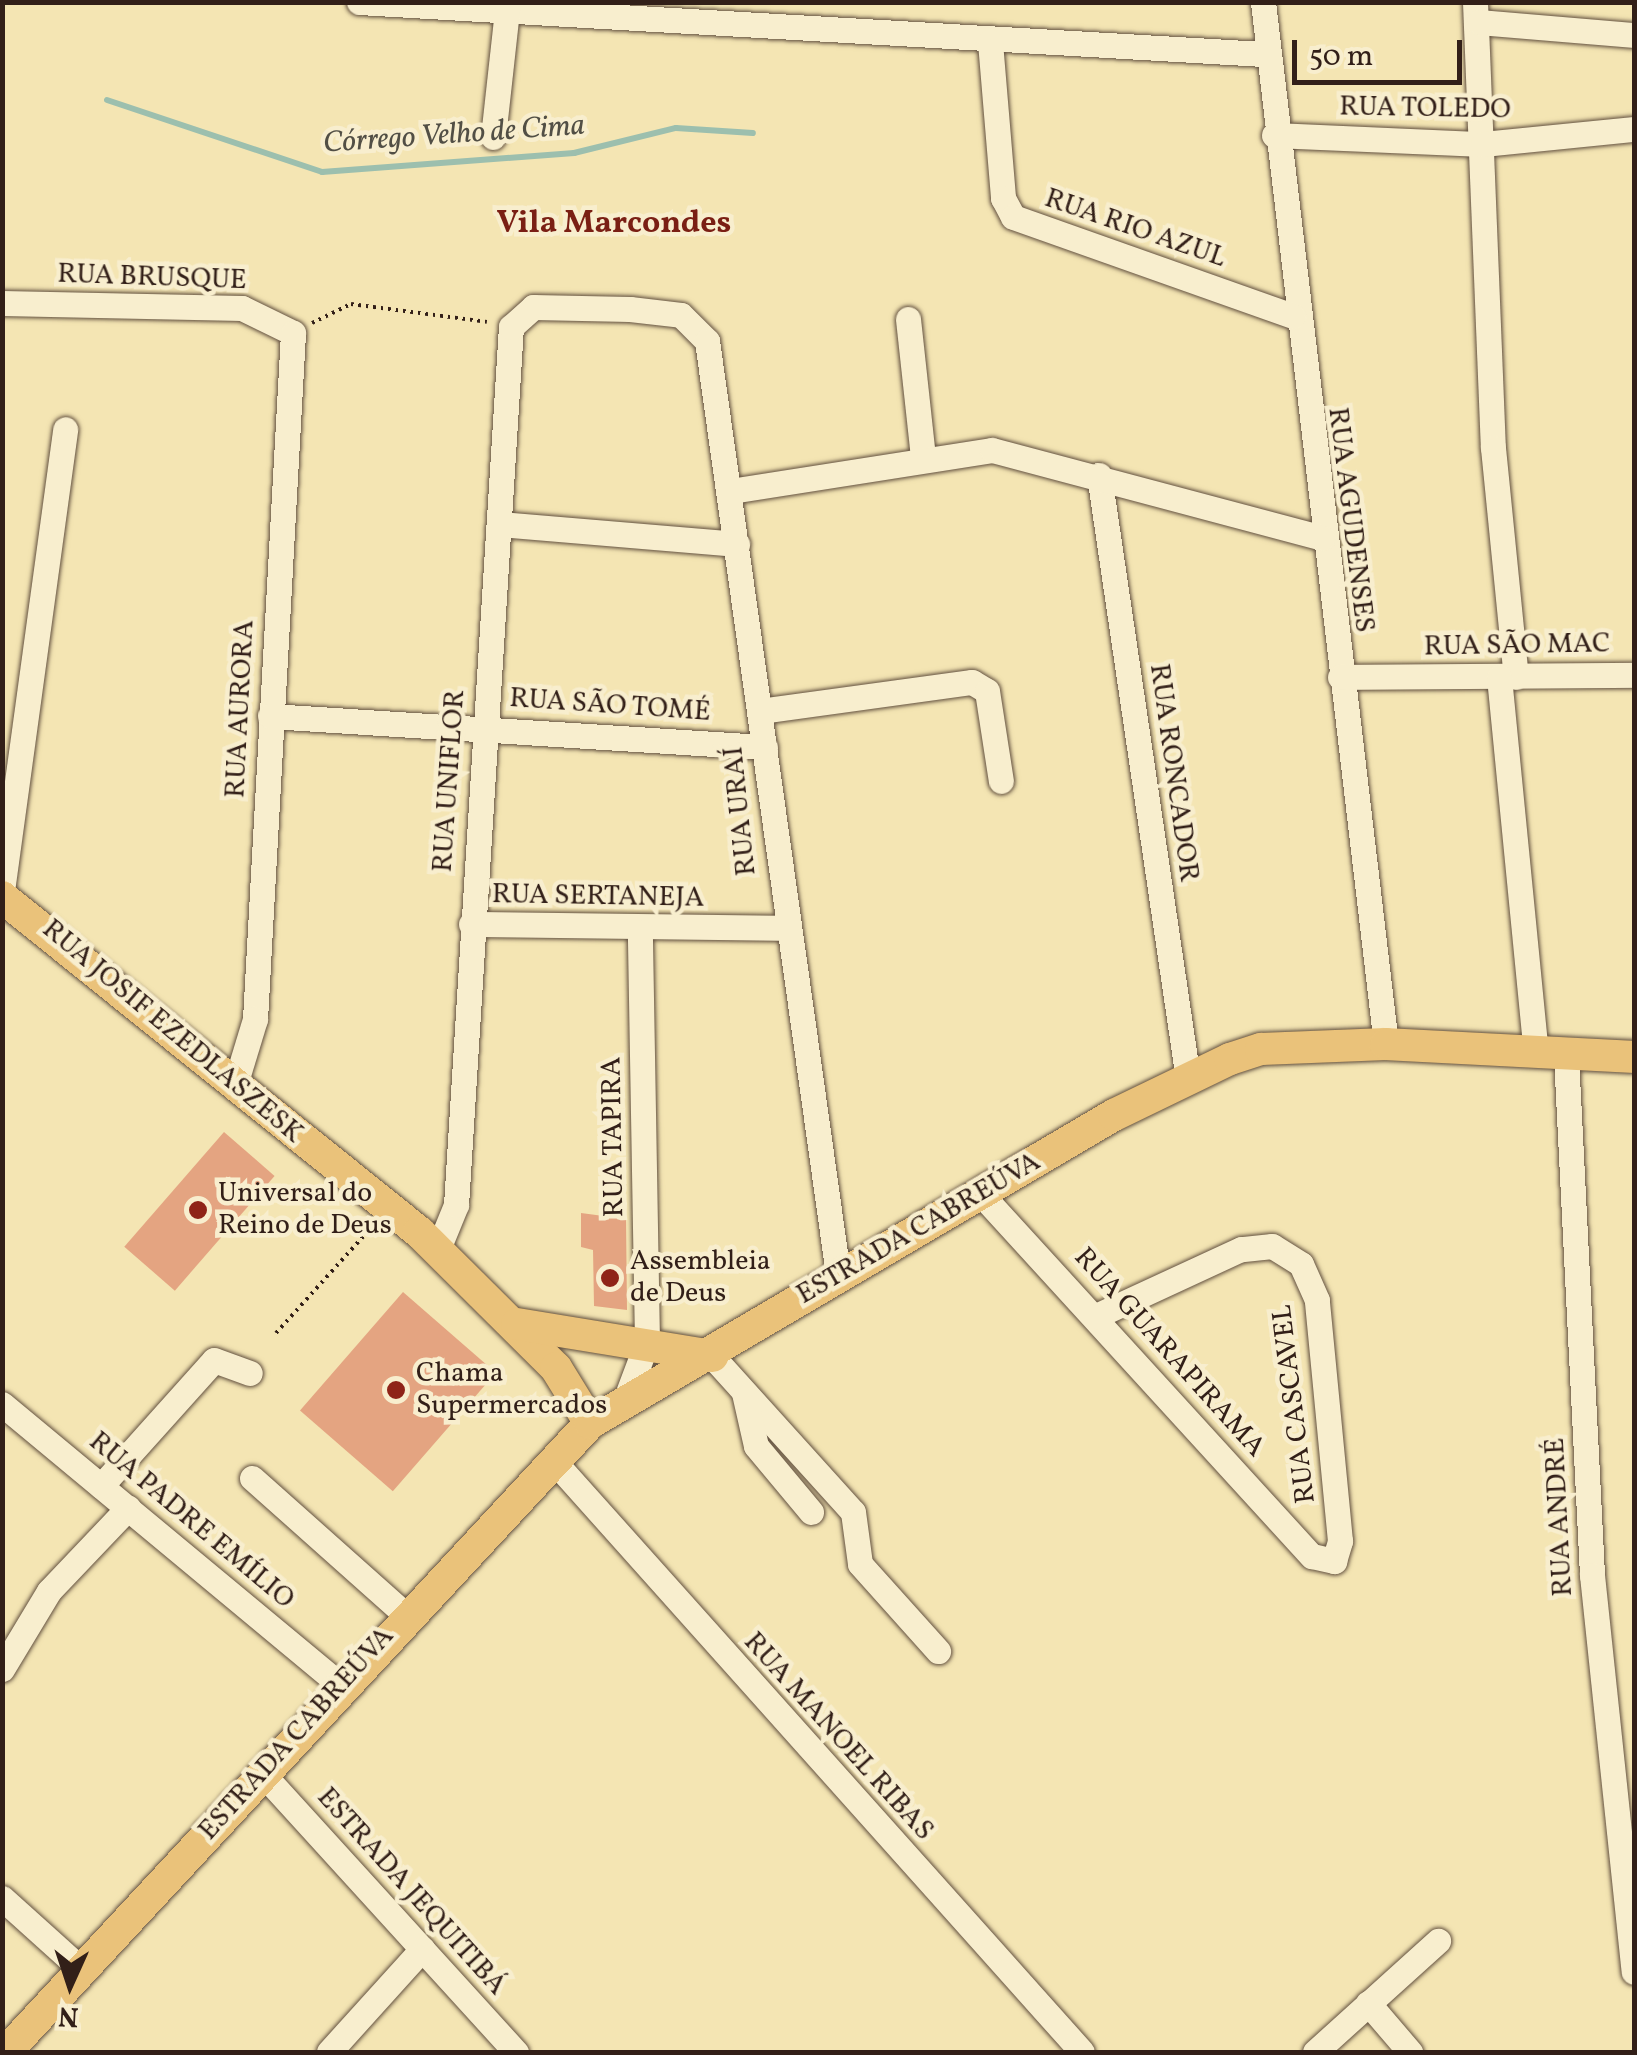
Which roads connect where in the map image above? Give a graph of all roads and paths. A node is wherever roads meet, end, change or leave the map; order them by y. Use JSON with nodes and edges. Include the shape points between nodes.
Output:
{"nodes":[{"id":1,"x":360,"y":2,"type":"edge"},
{"id":2,"x":1263,"y":2,"type":"edge"},
{"id":3,"x":507,"y":10,"type":"junction"},
{"id":4,"x":1476,"y":12,"type":"edge"},
{"id":5,"x":1634,"y":34,"type":"edge"},
{"id":6,"x":990,"y":42,"type":"junction"},
{"id":7,"x":1263,"y":54,"type":"junction"},
{"id":8,"x":1634,"y":129,"type":"edge"},
{"id":9,"x":1274,"y":136,"type":"junction"},
{"id":10,"x":493,"y":137,"type":"dead end"},
{"id":11,"x":1483,"y":144,"type":"junction"},
{"id":12,"x":2,"y":303,"type":"edge"},
{"id":13,"x":1293,"y":316,"type":"junction"},
{"id":14,"x":908,"y":319,"type":"dead end"},
{"id":15,"x":515,"y":321,"type":"junction"},
{"id":16,"x":293,"y":332,"type":"junction"},
{"id":17,"x":64,"y":428,"type":"dead end"},
{"id":18,"x":923,"y":456,"type":"junction"},
{"id":19,"x":1099,"y":475,"type":"junction"},
{"id":20,"x":731,"y":491,"type":"junction"},
{"id":21,"x":500,"y":524,"type":"junction"},
{"id":22,"x":1322,"y":538,"type":"junction"},
{"id":23,"x":736,"y":544,"type":"junction"},
{"id":24,"x":1634,"y":675,"type":"edge"},
{"id":25,"x":1340,"y":677,"type":"junction"},
{"id":26,"x":1508,"y":678,"type":"junction"},
{"id":27,"x":760,"y":711,"type":"junction"},
{"id":28,"x":270,"y":716,"type":"junction"},
{"id":29,"x":483,"y":726,"type":"junction"},
{"id":30,"x":764,"y":747,"type":"junction"},
{"id":31,"x":1001,"y":781,"type":"dead end"},
{"id":32,"x":4,"y":893,"type":"edge"},
{"id":33,"x":471,"y":924,"type":"junction"},
{"id":34,"x":784,"y":928,"type":"junction"},
{"id":35,"x":640,"y":932,"type":"junction"},
{"id":36,"x":1386,"y":1044,"type":"junction"},
{"id":37,"x":1551,"y":1054,"type":"junction"},
{"id":38,"x":1634,"y":1058,"type":"edge"},
{"id":39,"x":1188,"y":1079,"type":"junction"},
{"id":40,"x":235,"y":1086,"type":"junction"},
{"id":41,"x":980,"y":1193,"type":"junction"},
{"id":42,"x":388,"y":1210,"type":"junction"},
{"id":43,"x":438,"y":1250,"type":"junction"},
{"id":44,"x":838,"y":1274,"type":"junction"},
{"id":45,"x":1096,"y":1316,"type":"junction"},
{"id":46,"x":516,"y":1324,"type":"junction"},
{"id":47,"x":276,"y":1333,"type":"dead end"},
{"id":48,"x":647,"y":1342,"type":"junction"},
{"id":49,"x":712,"y":1356,"type":"junction"},
{"id":50,"x":250,"y":1374,"type":"dead end"},
{"id":51,"x":743,"y":1391,"type":"junction"},
{"id":52,"x":623,"y":1406,"type":"junction"},
{"id":53,"x":7,"y":1416,"type":"edge"},
{"id":54,"x":590,"y":1423,"type":"junction"},
{"id":55,"x":552,"y":1460,"type":"junction"},
{"id":56,"x":252,"y":1478,"type":"dead end"},
{"id":57,"x":102,"y":1486,"type":"junction"},
{"id":58,"x":128,"y":1508,"type":"junction"},
{"id":59,"x":810,"y":1512,"type":"dead end"},
{"id":60,"x":1312,"y":1556,"type":"joint"},
{"id":61,"x":406,"y":1615,"type":"junction"},
{"id":62,"x":938,"y":1651,"type":"dead end"},
{"id":63,"x":2,"y":1670,"type":"edge"},
{"id":64,"x":341,"y":1685,"type":"junction"},
{"id":65,"x":262,"y":1772,"type":"junction"},
{"id":66,"x":2,"y":1898,"type":"edge"},
{"id":67,"x":1631,"y":1926,"type":"edge"},
{"id":68,"x":1438,"y":1941,"type":"dead end"},
{"id":69,"x":422,"y":1949,"type":"junction"},
{"id":70,"x":82,"y":1970,"type":"junction"},
{"id":71,"x":1634,"y":1972,"type":"edge"},
{"id":72,"x":1368,"y":2003,"type":"junction"},
{"id":73,"x":6,"y":2052,"type":"edge"},
{"id":74,"x":328,"y":2052,"type":"edge"},
{"id":75,"x":516,"y":2052,"type":"edge"},
{"id":76,"x":1082,"y":2052,"type":"edge"},
{"id":77,"x":1314,"y":2052,"type":"edge"},
{"id":78,"x":1410,"y":2052,"type":"edge"}],
"edges":[{"from":1,"to":3,"type":"street"},
{"from":2,"to":7,"type":"street","name":"RUA AGUDENSES"},
{"from":3,"to":6,"type":"street"},
{"from":3,"to":10,"type":"street"},
{"from":4,"to":5,"type":"street"},
{"from":4,"to":11,"type":"street","name":"RUA ANDRÉ"},
{"from":6,"to":7,"type":"street"},
{"from":6,"to":13,"type":"street","name":"RUA RIO AZUL","via":[[1002,198],[1013,217]]},
{"from":7,"to":9,"type":"street","name":"RUA AGUDENSES"},
{"from":8,"to":11,"type":"street","name":"RUA TOLEDO"},
{"from":9,"to":11,"type":"street","name":"RUA TOLEDO"},
{"from":9,"to":13,"type":"street","name":"RUA AGUDENSES"},
{"from":11,"to":26,"type":"street","name":"RUA ANDRÉ"},
{"from":12,"to":16,"type":"street","name":"RUA BRUSQUE","via":[[242,308]]},
{"from":13,"to":22,"type":"street","name":"RUA AGUDENSES"},
{"from":14,"to":18,"type":"street"},
{"from":15,"to":16,"type":"path","via":[[404,304],[351,304]]},
{"from":15,"to":20,"type":"street","name":"RUA URAÍ","via":[[549,305],[681,315],[707,341]]},
{"from":15,"to":21,"type":"street","name":"RUA UNIFLOR"},
{"from":16,"to":28,"type":"street","name":"RUA AURORA"},
{"from":17,"to":32,"type":"street"},
{"from":18,"to":19,"type":"street","via":[[992,450]]},
{"from":18,"to":20,"type":"street"},
{"from":19,"to":22,"type":"street"},
{"from":19,"to":39,"type":"street","name":"RUA RONCADOR"},
{"from":20,"to":23,"type":"street","name":"RUA URAÍ"},
{"from":21,"to":23,"type":"street"},
{"from":21,"to":29,"type":"street","name":"RUA UNIFLOR"},
{"from":22,"to":25,"type":"street","name":"RUA AGUDENSES"},
{"from":23,"to":27,"type":"street","name":"RUA URAÍ"},
{"from":24,"to":26,"type":"street","name":"RUA SÃO MAC"},
{"from":25,"to":26,"type":"street","name":"RUA SÃO MAC"},
{"from":25,"to":36,"type":"street","name":"RUA AGUDENSES"},
{"from":26,"to":37,"type":"street","name":"RUA ANDRÉ"},
{"from":27,"to":30,"type":"street","name":"RUA URAÍ"},
{"from":27,"to":31,"type":"street","via":[[972,682],[987,692]]},
{"from":28,"to":29,"type":"street","name":"RUA SÃO TOMÉ"},
{"from":28,"to":40,"type":"street","name":"RUA AURORA","via":[[255,1019]]},
{"from":29,"to":30,"type":"street","name":"RUA SÃO TOMÉ"},
{"from":29,"to":33,"type":"street","name":"RUA UNIFLOR"},
{"from":30,"to":34,"type":"street","name":"RUA URAÍ"},
{"from":32,"to":40,"type":"main road","name":"RUA JOSIF EZEDLASZESK"},
{"from":33,"to":35,"type":"street","name":"RUA SERTANEJA"},
{"from":33,"to":43,"type":"street","name":"RUA UNIFLOR","via":[[456,1205]]},
{"from":34,"to":35,"type":"street","name":"RUA SERTANEJA"},
{"from":34,"to":44,"type":"street","name":"RUA URAÍ"},
{"from":35,"to":48,"type":"street","name":"RUA TAPIRA"},
{"from":36,"to":37,"type":"main road","name":"ESTRADA CABREÚVA"},
{"from":36,"to":39,"type":"main road","name":"ESTRADA CABREÚVA","via":[[1262,1049]]},
{"from":37,"to":38,"type":"main road","name":"ESTRADA CABREÚVA"},
{"from":37,"to":67,"type":"street","name":"RUA ANDRÉ","via":[[1592,1576]]},
{"from":39,"to":41,"type":"main road","name":"ESTRADA CABREÚVA"},
{"from":40,"to":42,"type":"main road","name":"RUA JOSIF EZEDLASZESK"},
{"from":41,"to":44,"type":"main road","name":"ESTRADA CABREÚVA"},
{"from":41,"to":45,"type":"street","name":"RUA GUARAPIRAMA"},
{"from":42,"to":43,"type":"main road","name":"RUA JOSIF EZEDLASZESK"},
{"from":42,"to":47,"type":"path"},
{"from":43,"to":46,"type":"main road","name":"RUA JOSIF EZEDLASZESK"},
{"from":44,"to":49,"type":"main road","name":"ESTRADA CABREÚVA"},
{"from":45,"to":60,"type":"street","name":"RUA GUARAPIRAMA"},
{"from":45,"to":60,"type":"street","name":"RUA CASCAVEL","via":[[1241,1249],[1272,1246],[1301,1264],[1318,1300],[1340,1541],[1334,1561]]},
{"from":46,"to":48,"type":"main road"},
{"from":46,"to":54,"type":"main road","name":"RUA JOSIF EZEDLASZESK"},
{"from":48,"to":49,"type":"main road"},
{"from":48,"to":52,"type":"street"},
{"from":49,"to":51,"type":"street"},
{"from":49,"to":52,"type":"main road","name":"ESTRADA CABREÚVA"},
{"from":50,"to":57,"type":"street","via":[[214,1360]]},
{"from":51,"to":59,"type":"street","via":[[756,1446]]},
{"from":51,"to":62,"type":"street","via":[[853,1512],[860,1564]]},
{"from":52,"to":54,"type":"main road","name":"ESTRADA CABREÚVA"},
{"from":53,"to":57,"type":"street","name":"RUA PADRE EMÍLIO"},
{"from":54,"to":55,"type":"main road","name":"ESTRADA CABREÚVA"},
{"from":55,"to":61,"type":"main road","name":"ESTRADA CABREÚVA"},
{"from":55,"to":76,"type":"street","name":"RUA MANOEL RIBAS"},
{"from":56,"to":61,"type":"street"},
{"from":57,"to":58,"type":"street","name":"RUA PADRE EMÍLIO"},
{"from":58,"to":63,"type":"street","via":[[49,1591]]},
{"from":58,"to":64,"type":"street","name":"RUA PADRE EMÍLIO"},
{"from":61,"to":64,"type":"main road","name":"ESTRADA CABREÚVA"},
{"from":64,"to":65,"type":"main road","name":"ESTRADA CABREÚVA"},
{"from":65,"to":69,"type":"street","name":"ESTRADA JEQUITIBÁ"},
{"from":65,"to":70,"type":"main road","name":"ESTRADA CABREÚVA"},
{"from":66,"to":70,"type":"street"},
{"from":67,"to":71,"type":"street","name":"RUA ANDRÉ"},
{"from":68,"to":72,"type":"street"},
{"from":69,"to":74,"type":"street"},
{"from":69,"to":75,"type":"street","name":"ESTRADA JEQUITIBÁ"},
{"from":70,"to":73,"type":"main road","name":"ESTRADA CABREÚVA"},
{"from":72,"to":77,"type":"street"},
{"from":72,"to":78,"type":"street"}]}
